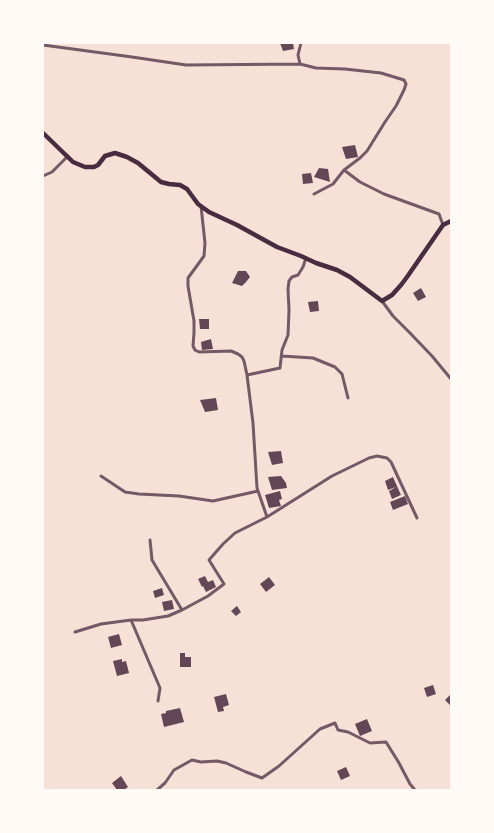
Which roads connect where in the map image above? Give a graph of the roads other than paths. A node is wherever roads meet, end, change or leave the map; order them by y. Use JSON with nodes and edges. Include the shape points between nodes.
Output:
{"nodes":[{"id":1,"x":301,"y":43,"type":"edge"},
{"id":2,"x":43,"y":45,"type":"edge"},
{"id":3,"x":300,"y":64,"type":"junction"},
{"id":4,"x":43,"y":133,"type":"edge"},
{"id":5,"x":68,"y":156,"type":"junction"},
{"id":6,"x":344,"y":170,"type":"junction"},
{"id":7,"x":43,"y":176,"type":"edge"},
{"id":8,"x":314,"y":194,"type":"dead end"},
{"id":9,"x":200,"y":206,"type":"junction"},
{"id":10,"x":451,"y":221,"type":"edge"},
{"id":11,"x":443,"y":225,"type":"junction"},
{"id":12,"x":306,"y":258,"type":"junction"},
{"id":13,"x":382,"y":301,"type":"junction"},
{"id":14,"x":282,"y":356,"type":"junction"},
{"id":15,"x":246,"y":375,"type":"junction"},
{"id":16,"x":451,"y":379,"type":"edge"},
{"id":17,"x":348,"y":398,"type":"dead end"},
{"id":18,"x":101,"y":476,"type":"dead end"},
{"id":19,"x":258,"y":491,"type":"junction"},
{"id":20,"x":267,"y":517,"type":"junction"},
{"id":21,"x":417,"y":518,"type":"dead end"},
{"id":22,"x":150,"y":540,"type":"dead end"},
{"id":23,"x":182,"y":610,"type":"junction"},
{"id":24,"x":131,"y":620,"type":"junction"},
{"id":25,"x":75,"y":632,"type":"dead end"},
{"id":26,"x":158,"y":701,"type":"dead end"},
{"id":27,"x":157,"y":790,"type":"edge"},
{"id":28,"x":416,"y":790,"type":"edge"}],
"edges":[{"from":1,"to":3,"type":"street","via":[[298,55]]},
{"from":2,"to":3,"type":"street","via":[[186,65]]},
{"from":3,"to":6,"type":"street","via":[[316,68],[345,68],[381,73],[404,80],[406,84],[396,106],[367,150]]},
{"from":4,"to":5,"type":"main road"},
{"from":5,"to":7,"type":"street","via":[[52,172]]},
{"from":5,"to":9,"type":"main road","via":[[73,162],[85,168],[94,167],[105,156],[115,153],[127,157],[161,182],[187,189]]},
{"from":6,"to":8,"type":"street","via":[[333,184]]},
{"from":6,"to":11,"type":"street","via":[[360,182],[384,194],[439,214]]},
{"from":9,"to":12,"type":"main road"},
{"from":9,"to":15,"type":"street","via":[[204,256],[188,278],[194,321],[193,346],[198,352],[231,351],[238,354],[244,361]]},
{"from":10,"to":11,"type":"main road"},
{"from":11,"to":13,"type":"main road","via":[[407,277],[392,295]]},
{"from":12,"to":13,"type":"main road","via":[[337,270]]},
{"from":12,"to":14,"type":"street","via":[[298,275],[289,281],[288,335]]},
{"from":13,"to":16,"type":"street"},
{"from":14,"to":15,"type":"street","via":[[280,368]]},
{"from":14,"to":17,"type":"street","via":[[313,358],[335,367],[342,374]]},
{"from":15,"to":19,"type":"street","via":[[253,423]]},
{"from":18,"to":19,"type":"street","via":[[125,492],[139,494],[213,501]]},
{"from":19,"to":20,"type":"street"},
{"from":20,"to":21,"type":"street","via":[[332,476],[377,456],[387,458],[391,462]]},
{"from":20,"to":23,"type":"street","via":[[235,533],[223,544],[209,560],[224,584]]},
{"from":22,"to":23,"type":"street","via":[[152,560]]},
{"from":23,"to":24,"type":"street","via":[[168,616]]},
{"from":24,"to":25,"type":"street","via":[[101,624]]},
{"from":24,"to":26,"type":"street","via":[[160,688]]},
{"from":27,"to":28,"type":"street","via":[[174,770],[192,760],[226,763],[262,778],[320,729],[335,723],[338,730],[370,743],[386,742]]}]}
